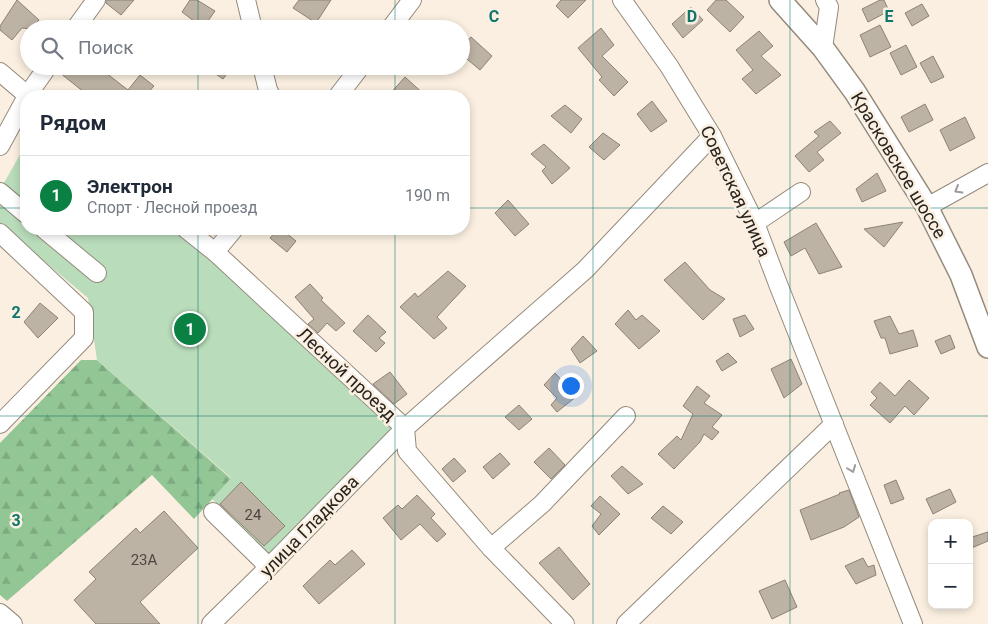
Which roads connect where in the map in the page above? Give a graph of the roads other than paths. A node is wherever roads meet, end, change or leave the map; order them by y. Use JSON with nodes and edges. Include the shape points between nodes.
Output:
{"nodes":[{"id":1,"x":96,"y":0,"type":"edge"},
{"id":2,"x":246,"y":0,"type":"edge"},
{"id":3,"x":412,"y":0,"type":"edge"},
{"id":4,"x":622,"y":0,"type":"edge"},
{"id":5,"x":780,"y":0,"type":"edge"},
{"id":6,"x":825,"y":0,"type":"edge"},
{"id":7,"x":82,"y":20,"type":"edge"},
{"id":8,"x":251,"y":20,"type":"edge"},
{"id":9,"x":397,"y":20,"type":"edge"},
{"id":10,"x":823,"y":48,"type":"junction"},
{"id":11,"x":0,"y":72,"type":"edge"},
{"id":12,"x":42,"y":75,"type":"edge"},
{"id":13,"x":264,"y":75,"type":"edge"},
{"id":14,"x":354,"y":75,"type":"edge"},
{"id":15,"x":33,"y":90,"type":"edge"},
{"id":16,"x":268,"y":90,"type":"edge"},
{"id":17,"x":343,"y":90,"type":"edge"},
{"id":18,"x":20,"y":96,"type":"edge"},
{"id":19,"x":20,"y":111,"type":"edge"},
{"id":20,"x":712,"y":136,"type":"junction"},
{"id":21,"x":0,"y":146,"type":"edge"},
{"id":22,"x":988,"y":173,"type":"edge"},
{"id":23,"x":0,"y":192,"type":"edge"},
{"id":24,"x":801,"y":192,"type":"dead end"},
{"id":25,"x":927,"y":207,"type":"junction"},
{"id":26,"x":20,"y":209,"type":"edge"},
{"id":27,"x":755,"y":223,"type":"junction"},
{"id":28,"x":0,"y":233,"type":"edge"},
{"id":29,"x":51,"y":235,"type":"edge"},
{"id":30,"x":194,"y":235,"type":"edge"},
{"id":31,"x":229,"y":235,"type":"edge"},
{"id":32,"x":215,"y":252,"type":"junction"},
{"id":33,"x":98,"y":273,"type":"dead end"},
{"id":34,"x":988,"y":347,"type":"edge"},
{"id":35,"x":626,"y":416,"type":"dead end"},
{"id":36,"x":0,"y":424,"type":"edge"},
{"id":37,"x":834,"y":424,"type":"junction"},
{"id":38,"x":398,"y":427,"type":"junction"},
{"id":39,"x":214,"y":512,"type":"dead end"},
{"id":40,"x":491,"y":548,"type":"junction"},
{"id":41,"x":269,"y":567,"type":"junction"},
{"id":42,"x":0,"y":613,"type":"edge"},
{"id":43,"x":13,"y":624,"type":"edge"},
{"id":44,"x":211,"y":624,"type":"edge"},
{"id":45,"x":565,"y":624,"type":"edge"},
{"id":46,"x":626,"y":624,"type":"edge"},
{"id":47,"x":912,"y":624,"type":"edge"}],
"edges":[{"from":1,"to":7,"type":"street"},
{"from":2,"to":8,"type":"street"},
{"from":3,"to":9,"type":"street"},
{"from":4,"to":20,"type":"street","name":"Советская улица","via":[[669,66]]},
{"from":5,"to":10,"type":"main road","name":"Красковское шоссе"},
{"from":6,"to":10,"type":"street","via":[[829,7]]},
{"from":10,"to":25,"type":"main road","name":"Красковское шоссе"},
{"from":11,"to":18,"type":"street"},
{"from":12,"to":15,"type":"street"},
{"from":13,"to":16,"type":"street"},
{"from":14,"to":17,"type":"street"},
{"from":19,"to":21,"type":"street"},
{"from":20,"to":27,"type":"street","name":"Советская улица"},
{"from":20,"to":38,"type":"street","name":"улица Гладкова","via":[[585,270]]},
{"from":22,"to":25,"type":"street","one_way":true},
{"from":23,"to":26,"type":"street"},
{"from":24,"to":27,"type":"street"},
{"from":25,"to":34,"type":"main road","name":"Красковское шоссе","via":[[961,275]]},
{"from":27,"to":37,"type":"street","name":"Советская улица"},
{"from":28,"to":36,"type":"street","via":[[84,312],[84,338]]},
{"from":29,"to":33,"type":"street"},
{"from":30,"to":32,"type":"street","name":"Лесной проезд"},
{"from":31,"to":32,"type":"street"},
{"from":32,"to":38,"type":"street","name":"Лесной проезд"},
{"from":35,"to":40,"type":"street","via":[[542,504]]},
{"from":37,"to":46,"type":"street"},
{"from":37,"to":47,"type":"street","name":"Советская улица","one_way":true},
{"from":38,"to":40,"type":"street","name":"Лесной проезд","via":[[407,451]]},
{"from":38,"to":41,"type":"street","name":"улица Гладкова"},
{"from":39,"to":41,"type":"street"},
{"from":40,"to":45,"type":"street","name":"Лесной проезд"},
{"from":41,"to":44,"type":"street","name":"улица Гладкова","via":[[233,595]]},
{"from":42,"to":43,"type":"street"}]}
